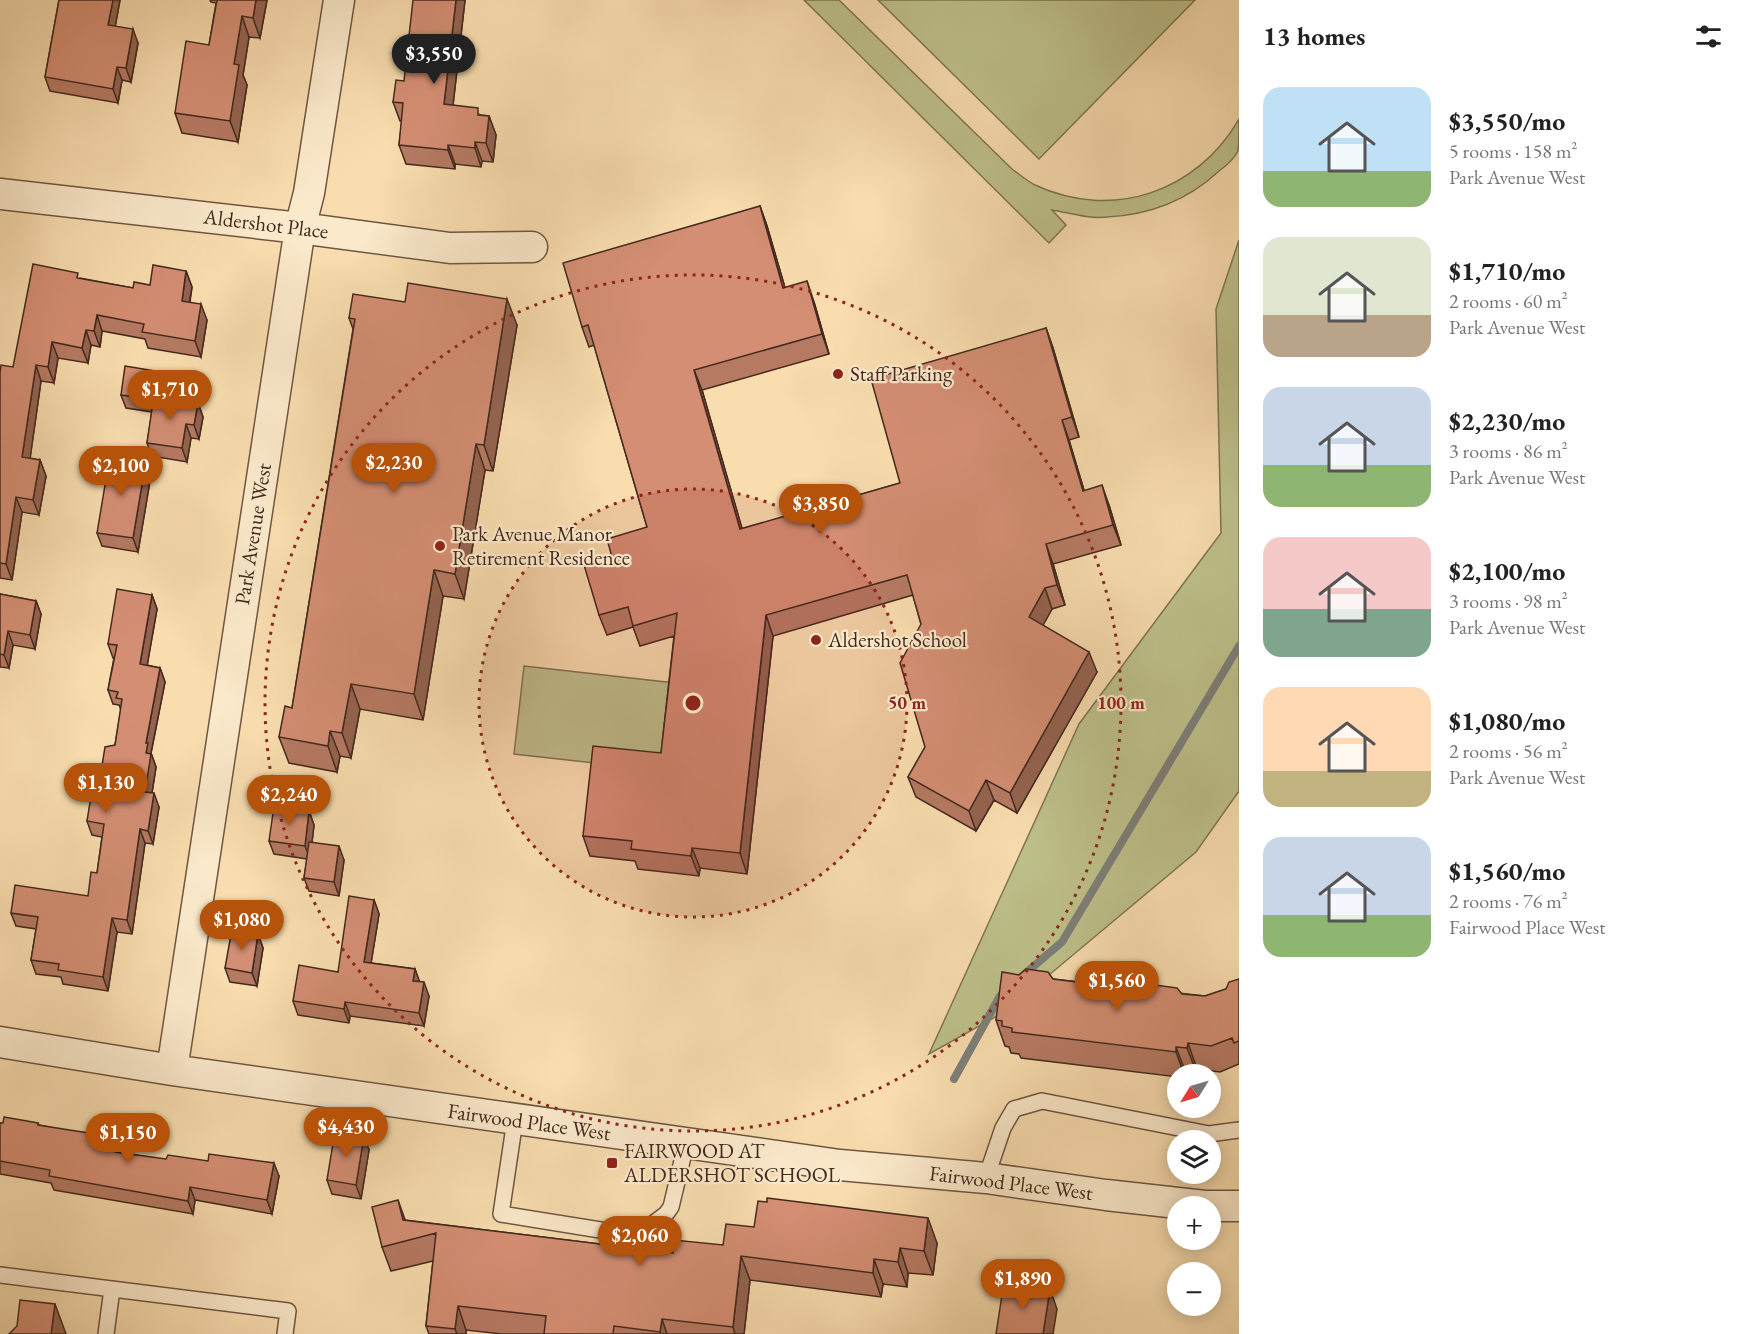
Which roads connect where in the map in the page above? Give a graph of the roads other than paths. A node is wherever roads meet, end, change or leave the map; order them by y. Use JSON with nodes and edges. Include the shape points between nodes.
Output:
{"nodes":[{"id":1,"x":339,"y":0,"type":"edge"},
{"id":2,"x":0,"y":194,"type":"edge"},
{"id":3,"x":300,"y":228,"type":"junction"},
{"id":4,"x":532,"y":247,"type":"dead end"},
{"id":5,"x":0,"y":1042,"type":"edge"},
{"id":6,"x":172,"y":1070,"type":"junction"},
{"id":7,"x":515,"y":1120,"type":"junction"},
{"id":8,"x":1239,"y":1130,"type":"edge"},
{"id":9,"x":686,"y":1144,"type":"junction"},
{"id":10,"x":986,"y":1178,"type":"junction"},
{"id":11,"x":1239,"y":1206,"type":"edge"},
{"id":12,"x":0,"y":1275,"type":"edge"},
{"id":13,"x":112,"y":1289,"type":"junction"},
{"id":14,"x":106,"y":1334,"type":"edge"},
{"id":15,"x":285,"y":1334,"type":"edge"}],
"edges":[{"from":1,"to":3,"type":"street","name":"Park Avenue West","via":[[309,194]]},
{"from":2,"to":3,"type":"street","name":"Aldershot Place"},
{"from":3,"to":4,"type":"street","name":"Aldershot Place","via":[[450,248]]},
{"from":3,"to":6,"type":"street","name":"Park Avenue West"},
{"from":5,"to":6,"type":"street","name":"Fairwood Place West"},
{"from":6,"to":7,"type":"street","name":"Fairwood Place West"},
{"from":7,"to":9,"type":"street","name":"Fairwood Place West"},
{"from":7,"to":9,"type":"lane","via":[[501,1214],[620,1233],[640,1232],[666,1214]]},
{"from":8,"to":10,"type":"lane","via":[[1209,1134],[1042,1101],[1014,1109],[1002,1128]]},
{"from":9,"to":10,"type":"street","name":"Fairwood Place West","via":[[840,1165]]},
{"from":10,"to":11,"type":"street","name":"Fairwood Place West","via":[[1205,1206]]},
{"from":12,"to":13,"type":"lane"},
{"from":13,"to":14,"type":"lane"},
{"from":13,"to":15,"type":"lane","via":[[288,1311]]}]}
